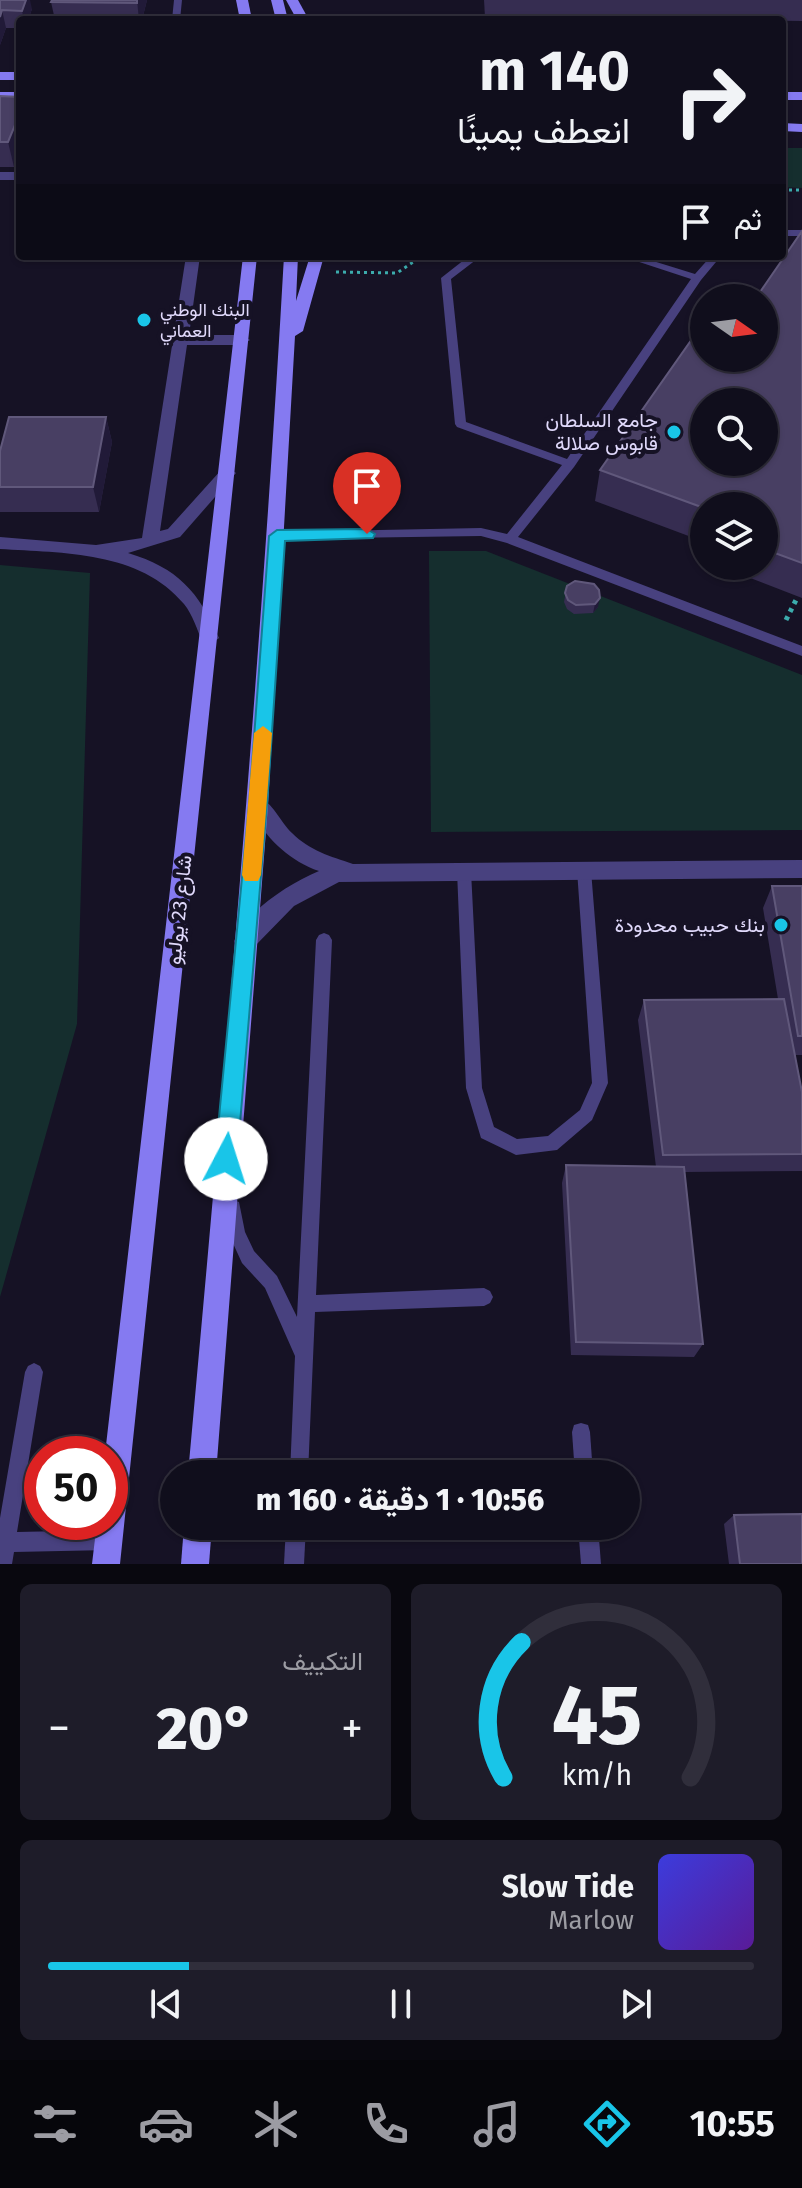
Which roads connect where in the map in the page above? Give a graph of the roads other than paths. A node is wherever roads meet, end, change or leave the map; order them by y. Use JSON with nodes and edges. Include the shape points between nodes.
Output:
{"nodes":[{"id":1,"x":192,"y":260,"type":"edge"},
{"id":2,"x":250,"y":260,"type":"edge"},
{"id":3,"x":291,"y":260,"type":"edge"},
{"id":4,"x":316,"y":260,"type":"edge"},
{"id":5,"x":471,"y":260,"type":"edge"},
{"id":6,"x":639,"y":260,"type":"edge"},
{"id":7,"x":713,"y":260,"type":"edge"},
{"id":8,"x":697,"y":278,"type":"junction"},
{"id":9,"x":182,"y":340,"type":"junction"},
{"id":10,"x":242,"y":340,"type":"junction"},
{"id":11,"x":285,"y":361,"type":"junction"},
{"id":12,"x":570,"y":464,"type":"junction"},
{"id":13,"x":228,"y":473,"type":"junction"},
{"id":14,"x":277,"y":536,"type":"junction"},
{"id":15,"x":510,"y":539,"type":"junction"},
{"id":16,"x":150,"y":541,"type":"junction"},
{"id":17,"x":0,"y":543,"type":"edge"},
{"id":18,"x":96,"y":551,"type":"junction"},
{"id":19,"x":210,"y":638,"type":"junction"},
{"id":20,"x":802,"y":651,"type":"edge"},
{"id":21,"x":258,"y":805,"type":"junction"},
{"id":22,"x":802,"y":869,"type":"edge"},
{"id":23,"x":584,"y":870,"type":"junction"},
{"id":24,"x":464,"y":871,"type":"junction"},
{"id":25,"x":352,"y":872,"type":"junction"},
{"id":26,"x":324,"y":940,"type":"dead end"},
{"id":27,"x":245,"y":941,"type":"junction"},
{"id":28,"x":226,"y":1159,"type":"junction"},
{"id":29,"x":484,"y":1297,"type":"dead end"},
{"id":30,"x":306,"y":1304,"type":"junction"},
{"id":31,"x":303,"y":1365,"type":"junction"},
{"id":32,"x":34,"y":1372,"type":"dead end"},
{"id":33,"x":581,"y":1432,"type":"dead end"},
{"id":34,"x":121,"y":1436,"type":"edge"},
{"id":35,"x":203,"y":1460,"type":"edge"},
{"id":36,"x":300,"y":1460,"type":"edge"},
{"id":37,"x":583,"y":1460,"type":"edge"},
{"id":38,"x":109,"y":1540,"type":"joint"},
{"id":39,"x":197,"y":1540,"type":"edge"},
{"id":40,"x":295,"y":1540,"type":"edge"},
{"id":41,"x":589,"y":1540,"type":"edge"},
{"id":42,"x":6,"y":1542,"type":"junction"},
{"id":43,"x":2,"y":1564,"type":"edge"},
{"id":44,"x":106,"y":1564,"type":"edge"},
{"id":45,"x":195,"y":1564,"type":"edge"},
{"id":46,"x":294,"y":1564,"type":"edge"},
{"id":47,"x":591,"y":1564,"type":"edge"}],
"edges":[{"from":1,"to":9,"type":"street"},
{"from":2,"to":10,"type":"main road","name":"شارع 23 يوليو"},
{"from":3,"to":11,"type":"main road"},
{"from":4,"to":11,"type":"main road"},
{"from":5,"to":12,"type":"lane","via":[[446,278],[461,424]]},
{"from":6,"to":8,"type":"lane"},
{"from":7,"to":8,"type":"lane"},
{"from":8,"to":12,"type":"lane"},
{"from":9,"to":10,"type":"street"},
{"from":9,"to":16,"type":"street"},
{"from":10,"to":13,"type":"main road","name":"شارع 23 يوليو"},
{"from":11,"to":14,"type":"main road"},
{"from":12,"to":15,"type":"lane"},
{"from":13,"to":16,"type":"street","via":[[174,533]]},
{"from":13,"to":19,"type":"main road","name":"شارع 23 يوليو"},
{"from":14,"to":15,"type":"lane","via":[[481,532]]},
{"from":14,"to":21,"type":"main road"},
{"from":15,"to":20,"type":"lane"},
{"from":16,"to":18,"type":"street"},
{"from":17,"to":18,"type":"street"},
{"from":18,"to":19,"type":"street","via":[[138,563],[174,582],[192,602]]},
{"from":19,"to":34,"type":"main road","name":"شارع 23 يوليو"},
{"from":21,"to":25,"type":"street","via":[[285,843]]},
{"from":21,"to":27,"type":"main road"},
{"from":22,"to":23,"type":"street"},
{"from":23,"to":24,"type":"street"},
{"from":23,"to":24,"type":"lane","via":[[600,1083],[586,1115],[551,1144],[516,1147],[487,1132],[474,1088]]},
{"from":24,"to":25,"type":"street"},
{"from":25,"to":27,"type":"street","via":[[298,890]]},
{"from":26,"to":30,"type":"lane"},
{"from":27,"to":28,"type":"main road"},
{"from":28,"to":31,"type":"lane","via":[[237,1233],[284,1306]]},
{"from":28,"to":35,"type":"main road"},
{"from":29,"to":30,"type":"lane"},
{"from":30,"to":31,"type":"lane"},
{"from":31,"to":36,"type":"lane"},
{"from":32,"to":42,"type":"lane"},
{"from":33,"to":37,"type":"lane"},
{"from":38,"to":42,"type":"lane"},
{"from":38,"to":44,"type":"main road","name":"شارع 23 يوليو"},
{"from":39,"to":45,"type":"main road"},
{"from":40,"to":46,"type":"lane"},
{"from":41,"to":47,"type":"lane"},
{"from":42,"to":43,"type":"lane"}]}
